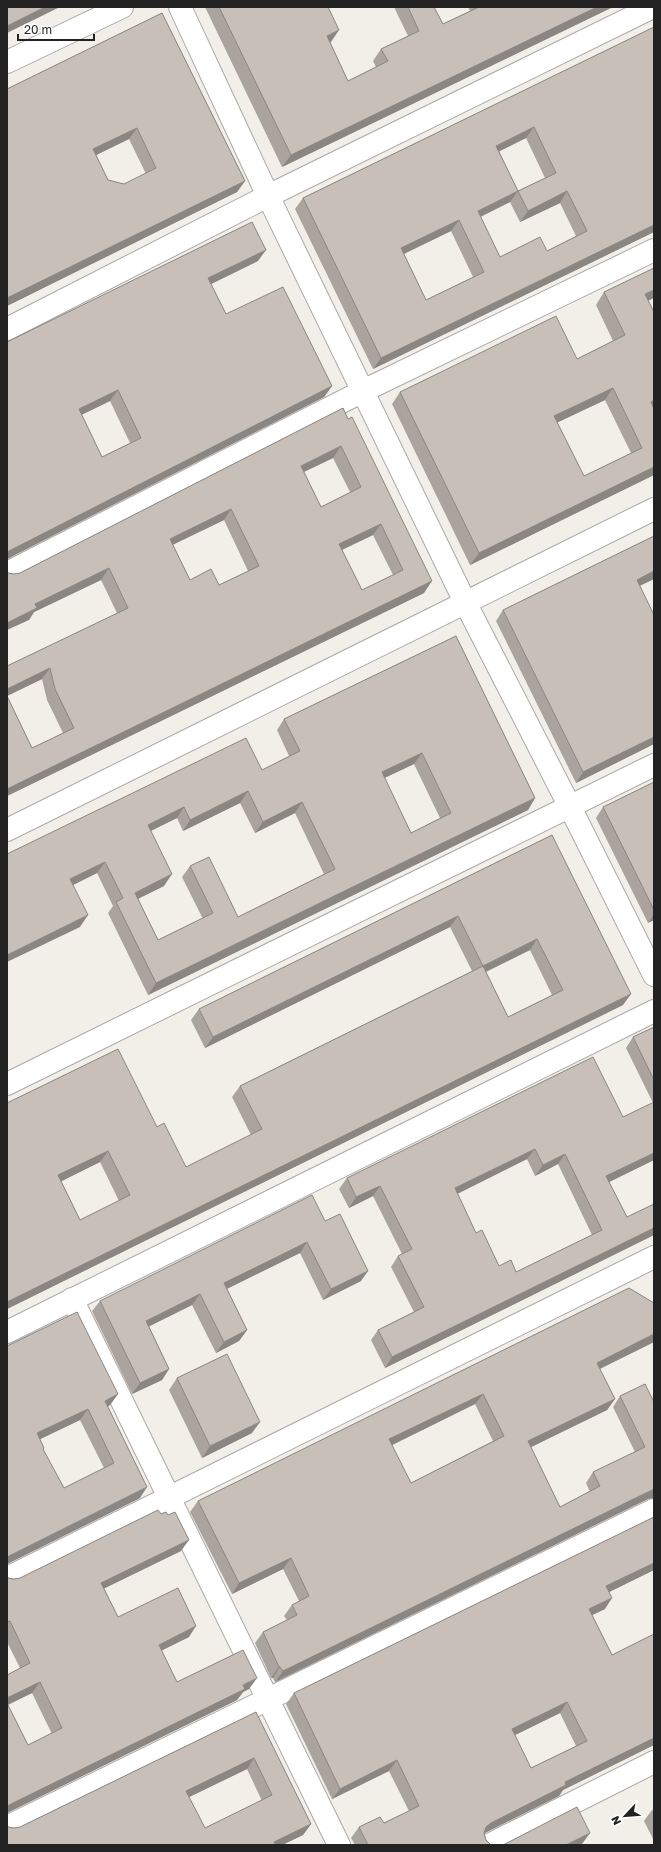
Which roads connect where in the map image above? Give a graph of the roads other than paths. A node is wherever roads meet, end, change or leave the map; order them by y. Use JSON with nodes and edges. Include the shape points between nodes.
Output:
{"nodes":[{"id":1,"x":122,"y":7,"type":"edge"},
{"id":2,"x":180,"y":7,"type":"edge"},
{"id":3,"x":653,"y":7,"type":"edge"},
{"id":4,"x":7,"y":62,"type":"edge"},
{"id":5,"x":268,"y":196,"type":"junction"},
{"id":6,"x":654,"y":250,"type":"edge"},
{"id":7,"x":7,"y":329,"type":"edge"},
{"id":8,"x":363,"y":391,"type":"junction"},
{"id":9,"x":654,"y":509,"type":"edge"},
{"id":10,"x":7,"y":573,"type":"edge"},
{"id":11,"x":466,"y":604,"type":"junction"},
{"id":12,"x":654,"y":765,"type":"edge"},
{"id":13,"x":570,"y":807,"type":"junction"},
{"id":14,"x":7,"y":830,"type":"edge"},
{"id":15,"x":654,"y":975,"type":"edge"},
{"id":16,"x":654,"y":1011,"type":"edge"},
{"id":17,"x":7,"y":1084,"type":"edge"},
{"id":18,"x":654,"y":1257,"type":"edge"},
{"id":19,"x":72,"y":1299,"type":"junction"},
{"id":20,"x":7,"y":1332,"type":"edge"},
{"id":21,"x":171,"y":1498,"type":"junction"},
{"id":22,"x":654,"y":1510,"type":"edge"},
{"id":23,"x":7,"y":1578,"type":"edge"},
{"id":24,"x":268,"y":1698,"type":"junction"},
{"id":25,"x":654,"y":1762,"type":"edge"},
{"id":26,"x":7,"y":1827,"type":"edge"},
{"id":27,"x":339,"y":1845,"type":"edge"},
{"id":28,"x":489,"y":1845,"type":"edge"}],
"edges":[{"from":1,"to":4,"type":"street"},
{"from":2,"to":5,"type":"street"},
{"from":3,"to":5,"type":"street"},
{"from":5,"to":7,"type":"street"},
{"from":5,"to":8,"type":"street"},
{"from":6,"to":8,"type":"street"},
{"from":8,"to":10,"type":"street"},
{"from":8,"to":11,"type":"street"},
{"from":9,"to":11,"type":"street"},
{"from":11,"to":13,"type":"street"},
{"from":11,"to":14,"type":"street"},
{"from":12,"to":13,"type":"street"},
{"from":13,"to":15,"type":"street"},
{"from":13,"to":17,"type":"street"},
{"from":16,"to":19,"type":"street"},
{"from":18,"to":21,"type":"street"},
{"from":19,"to":20,"type":"street"},
{"from":19,"to":21,"type":"street"},
{"from":21,"to":23,"type":"street"},
{"from":21,"to":24,"type":"street"},
{"from":22,"to":24,"type":"street"},
{"from":24,"to":26,"type":"street"},
{"from":24,"to":27,"type":"street"},
{"from":25,"to":28,"type":"street"}]}
